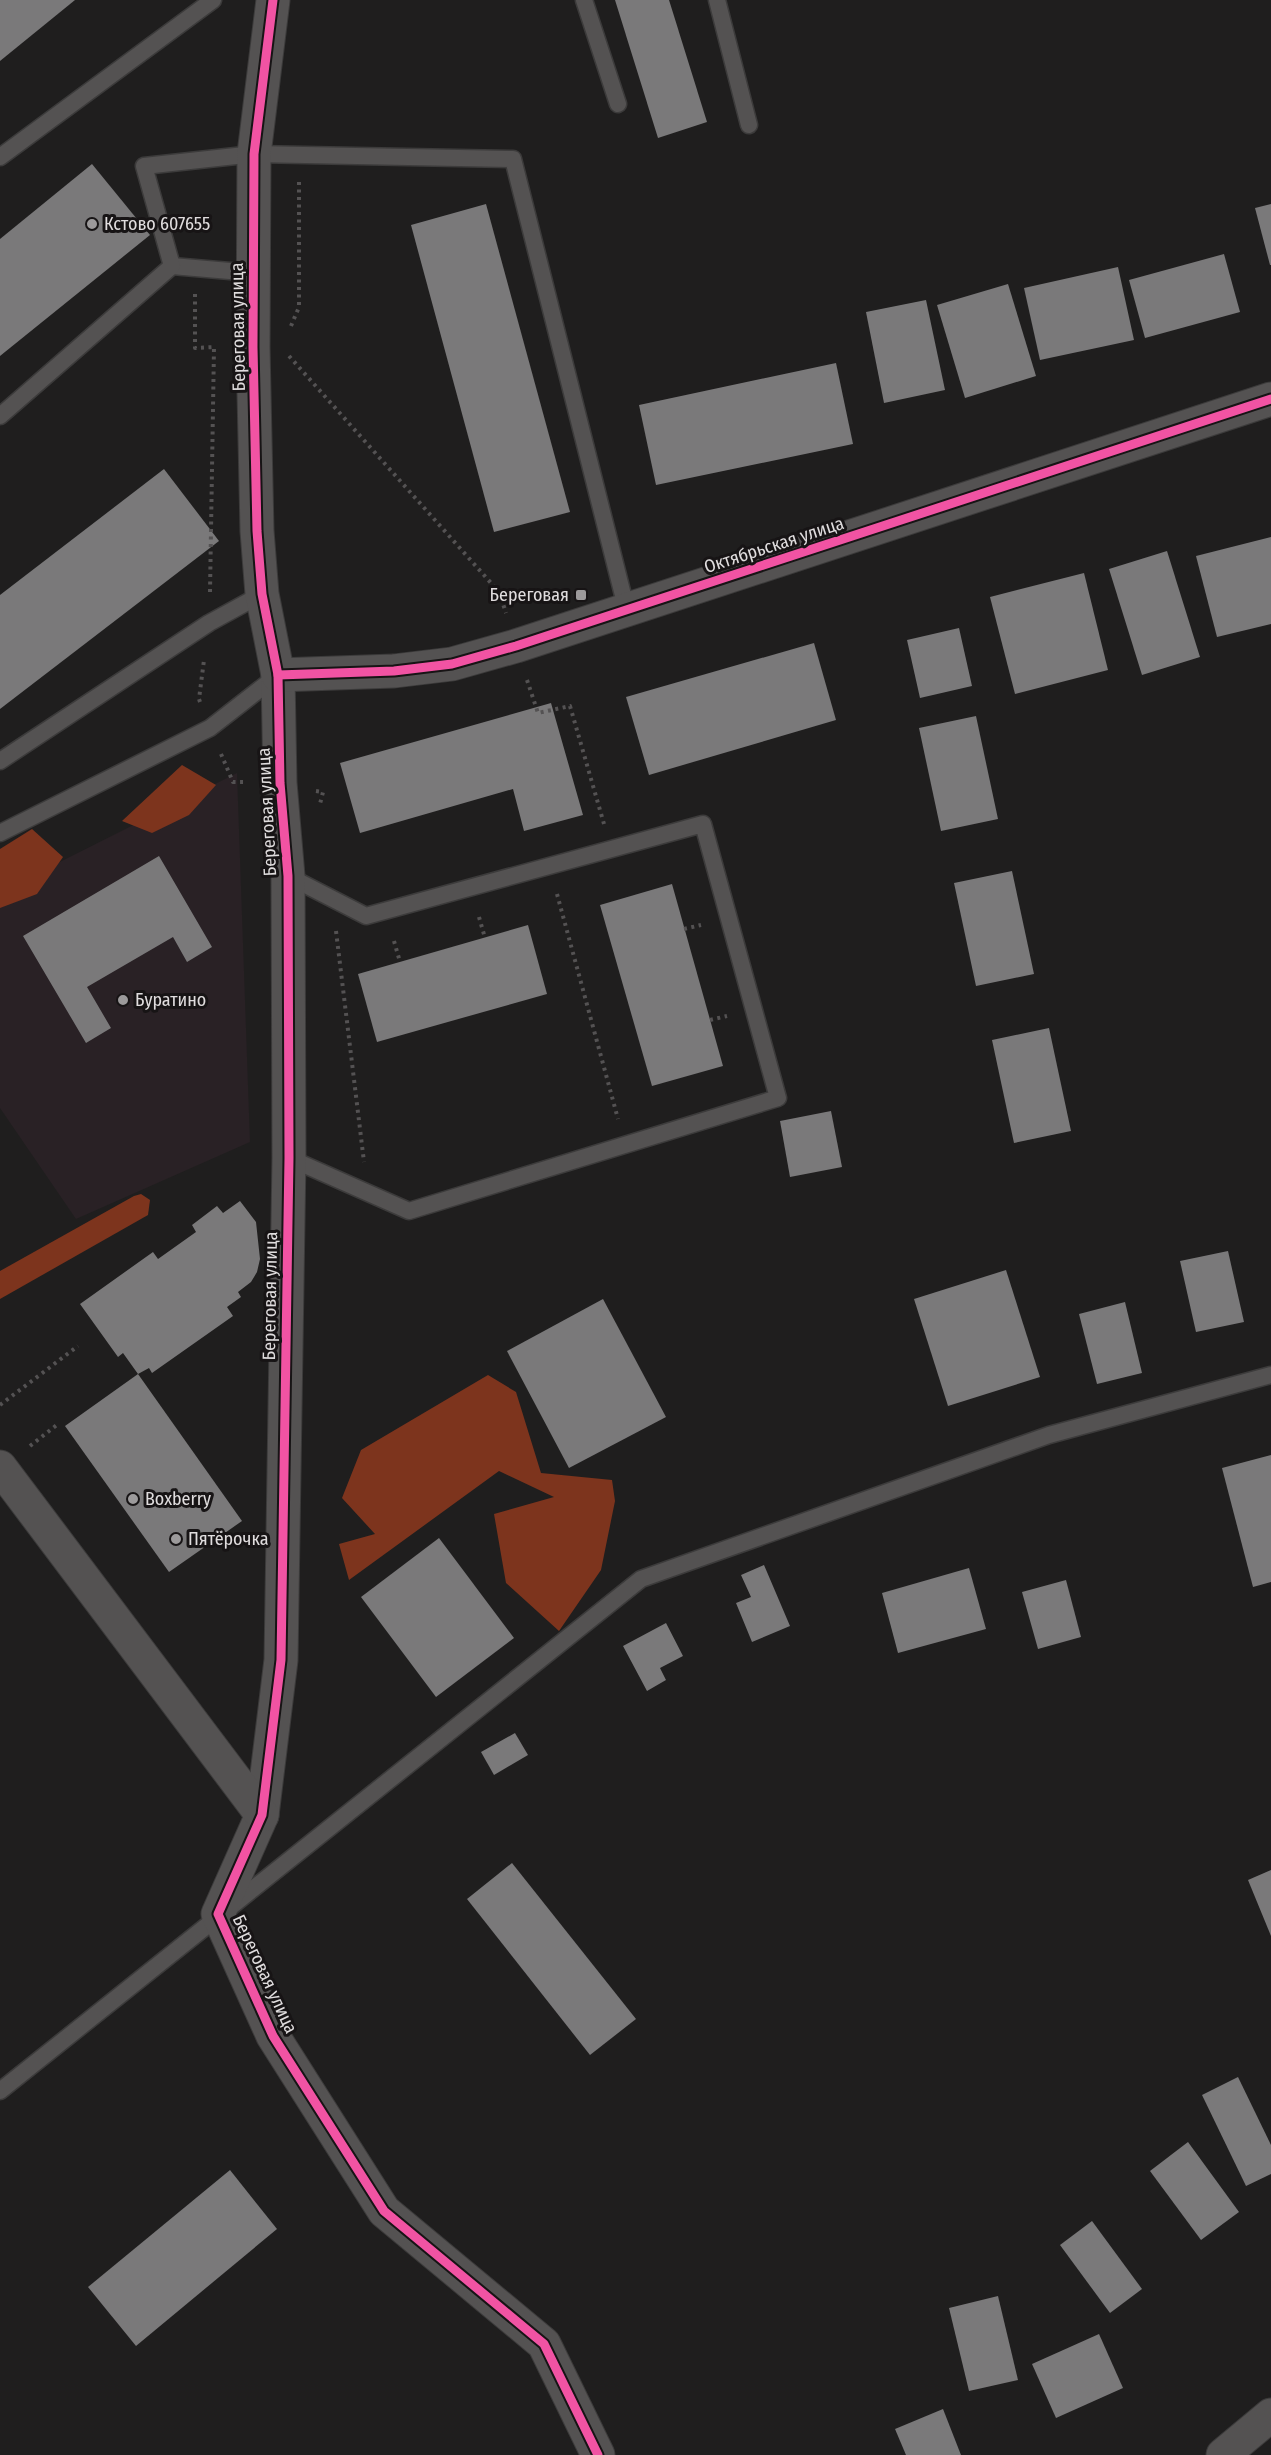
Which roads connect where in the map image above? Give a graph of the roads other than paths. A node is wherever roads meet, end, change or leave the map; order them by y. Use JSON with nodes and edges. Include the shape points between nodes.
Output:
{"nodes":[{"id":1,"x":213,"y":0,"type":"edge"},
{"id":2,"x":273,"y":0,"type":"edge"},
{"id":3,"x":584,"y":0,"type":"edge"},
{"id":4,"x":717,"y":0,"type":"edge"},
{"id":5,"x":618,"y":104,"type":"dead end"},
{"id":6,"x":749,"y":125,"type":"dead end"},
{"id":7,"x":254,"y":154,"type":"junction"},
{"id":8,"x":0,"y":157,"type":"edge"},
{"id":9,"x":172,"y":266,"type":"junction"},
{"id":10,"x":253,"y":273,"type":"junction"},
{"id":11,"x":1271,"y":399,"type":"edge"},
{"id":12,"x":0,"y":416,"type":"edge"},
{"id":13,"x":262,"y":594,"type":"junction"},
{"id":14,"x":627,"y":611,"type":"junction"},
{"id":15,"x":278,"y":675,"type":"junction"},
{"id":16,"x":0,"y":761,"type":"edge"},
{"id":17,"x":0,"y":833,"type":"edge"},
{"id":18,"x":288,"y":876,"type":"junction"},
{"id":19,"x":289,"y":1158,"type":"junction"},
{"id":20,"x":1271,"y":1375,"type":"edge"},
{"id":21,"x":0,"y":1467,"type":"edge"},
{"id":22,"x":262,"y":1815,"type":"junction"},
{"id":23,"x":218,"y":1914,"type":"junction"},
{"id":24,"x":0,"y":2091,"type":"edge"},
{"id":25,"x":1271,"y":2415,"type":"edge"},
{"id":26,"x":598,"y":2455,"type":"edge"},
{"id":27,"x":1223,"y":2455,"type":"edge"}],
"edges":[{"from":1,"to":8,"type":"lane"},
{"from":2,"to":7,"type":"street","name":"Береговая улица"},
{"from":3,"to":5,"type":"lane"},
{"from":4,"to":6,"type":"lane"},
{"from":7,"to":9,"type":"lane","via":[[144,166]]},
{"from":7,"to":10,"type":"street","name":"Береговая улица"},
{"from":7,"to":14,"type":"lane","via":[[513,159]]},
{"from":9,"to":10,"type":"lane"},
{"from":9,"to":12,"type":"lane"},
{"from":10,"to":13,"type":"street","name":"Береговая улица","via":[[257,531]]},
{"from":11,"to":14,"type":"street","name":"Октябрьская улица"},
{"from":13,"to":15,"type":"street","name":"Береговая улица"},
{"from":13,"to":16,"type":"lane","via":[[209,623]]},
{"from":14,"to":15,"type":"street","name":"Октябрьская улица","via":[[452,664],[394,671]]},
{"from":15,"to":17,"type":"lane","via":[[210,728]]},
{"from":15,"to":18,"type":"street","name":"Береговая улица","via":[[280,783]]},
{"from":18,"to":19,"type":"street","name":"Береговая улица"},
{"from":18,"to":19,"type":"lane","via":[[366,916],[703,824],[778,1098],[409,1211]]},
{"from":19,"to":22,"type":"street","name":"Береговая улица","via":[[281,1660]]},
{"from":20,"to":23,"type":"lane","via":[[1049,1435],[641,1579]]},
{"from":21,"to":22,"type":"street"},
{"from":22,"to":23,"type":"street","name":"Береговая улица"},
{"from":23,"to":24,"type":"lane"},
{"from":23,"to":26,"type":"street","name":"Береговая улица","via":[[273,2036],[384,2211],[544,2344]]},
{"from":25,"to":27,"type":"street"}]}
